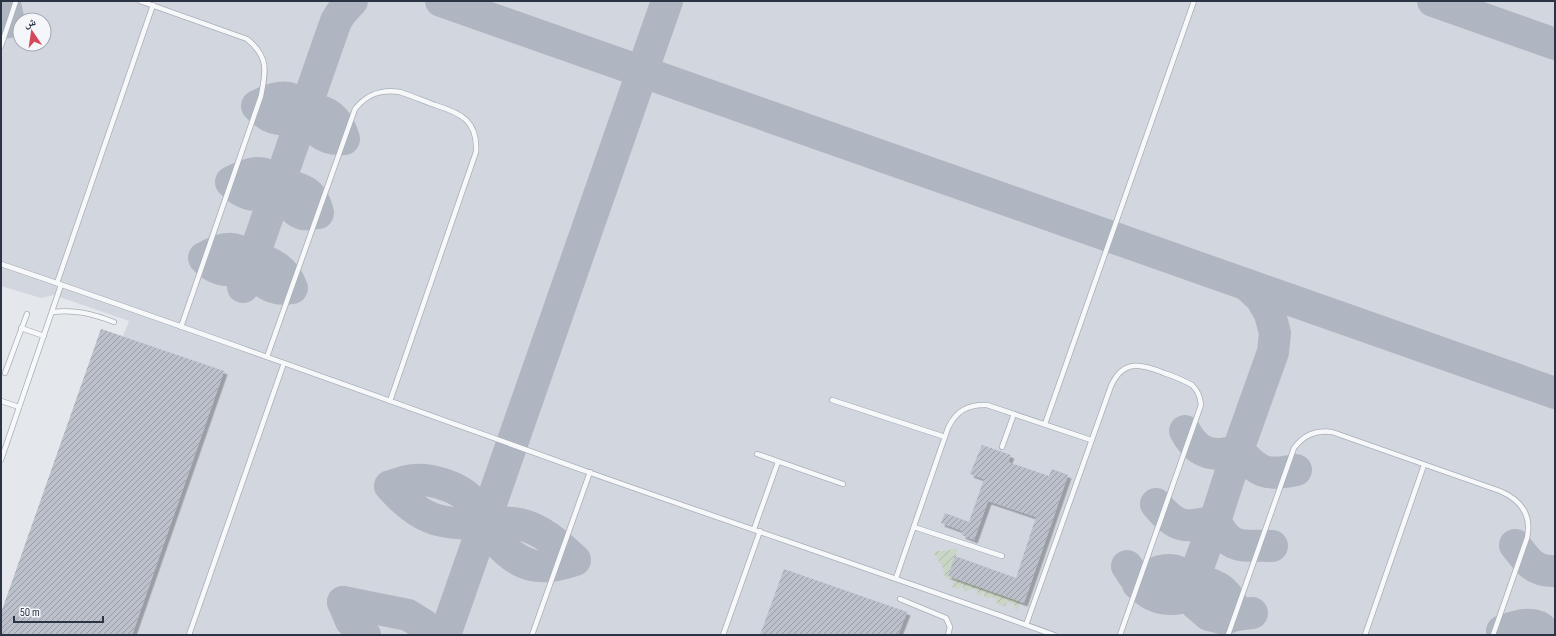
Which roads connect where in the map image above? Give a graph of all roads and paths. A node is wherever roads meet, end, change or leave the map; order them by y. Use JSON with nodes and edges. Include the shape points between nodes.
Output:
{"nodes":[{"id":1,"x":16,"y":1,"type":"edge"},
{"id":2,"x":140,"y":1,"type":"edge"},
{"id":3,"x":1194,"y":1,"type":"edge"},
{"id":4,"x":153,"y":5,"type":"junction"},
{"id":5,"x":1,"y":46,"type":"edge"},
{"id":6,"x":1,"y":264,"type":"edge"},
{"id":7,"x":59,"y":284,"type":"junction"},
{"id":8,"x":52,"y":312,"type":"junction"},
{"id":9,"x":27,"y":314,"type":"dead end"},
{"id":10,"x":114,"y":322,"type":"dead end"},
{"id":11,"x":181,"y":327,"type":"junction"},
{"id":12,"x":21,"y":328,"type":"junction"},
{"id":13,"x":44,"y":336,"type":"junction"},
{"id":14,"x":268,"y":357,"type":"junction"},
{"id":15,"x":284,"y":363,"type":"junction"},
{"id":16,"x":5,"y":373,"type":"dead end"},
{"id":17,"x":390,"y":400,"type":"junction"},
{"id":18,"x":832,"y":400,"type":"dead end"},
{"id":19,"x":1,"y":401,"type":"edge"},
{"id":20,"x":19,"y":407,"type":"junction"},
{"id":21,"x":1014,"y":414,"type":"junction"},
{"id":22,"x":1045,"y":424,"type":"junction"},
{"id":23,"x":945,"y":437,"type":"junction"},
{"id":24,"x":1091,"y":440,"type":"junction"},
{"id":25,"x":1002,"y":446,"type":"dead end"},
{"id":26,"x":757,"y":454,"type":"dead end"},
{"id":27,"x":1,"y":460,"type":"edge"},
{"id":28,"x":778,"y":462,"type":"junction"},
{"id":29,"x":1424,"y":465,"type":"junction"},
{"id":30,"x":590,"y":472,"type":"junction"},
{"id":31,"x":843,"y":484,"type":"dead end"},
{"id":32,"x":914,"y":527,"type":"junction"},
{"id":33,"x":754,"y":529,"type":"junction"},
{"id":34,"x":760,"y":531,"type":"junction"},
{"id":35,"x":1002,"y":556,"type":"dead end"},
{"id":36,"x":896,"y":578,"type":"junction"},
{"id":37,"x":900,"y":599,"type":"dead end"},
{"id":38,"x":1026,"y":625,"type":"junction"},
{"id":39,"x":1051,"y":634,"type":"edge"},
{"id":40,"x":189,"y":635,"type":"edge"},
{"id":41,"x":532,"y":635,"type":"edge"},
{"id":42,"x":723,"y":635,"type":"edge"},
{"id":43,"x":948,"y":635,"type":"edge"},
{"id":44,"x":1120,"y":635,"type":"edge"},
{"id":45,"x":1228,"y":635,"type":"edge"},
{"id":46,"x":1365,"y":635,"type":"edge"},
{"id":47,"x":1493,"y":635,"type":"edge"}],
"edges":[{"from":1,"to":5,"type":"lane"},
{"from":2,"to":4,"type":"lane"},
{"from":3,"to":22,"type":"lane"},
{"from":4,"to":7,"type":"lane"},
{"from":4,"to":11,"type":"lane","via":[[247,39],[260,52],[265,69],[261,96]]},
{"from":6,"to":7,"type":"lane"},
{"from":7,"to":8,"type":"lane"},
{"from":7,"to":11,"type":"lane"},
{"from":8,"to":10,"type":"lane","via":[[83,312]]},
{"from":8,"to":13,"type":"lane"},
{"from":9,"to":12,"type":"lane"},
{"from":11,"to":14,"type":"lane"},
{"from":12,"to":13,"type":"lane"},
{"from":12,"to":16,"type":"lane"},
{"from":13,"to":20,"type":"lane"},
{"from":14,"to":15,"type":"lane"},
{"from":14,"to":17,"type":"lane","via":[[356,109],[375,93],[400,92],[455,112],[468,122],[475,136],[476,152]]},
{"from":15,"to":17,"type":"lane"},
{"from":15,"to":40,"type":"lane"},
{"from":17,"to":30,"type":"lane"},
{"from":18,"to":23,"type":"lane"},
{"from":19,"to":20,"type":"lane"},
{"from":20,"to":27,"type":"lane"},
{"from":21,"to":22,"type":"lane"},
{"from":21,"to":23,"type":"lane","via":[[986,404],[970,406],[956,414]]},
{"from":21,"to":25,"type":"lane"},
{"from":22,"to":24,"type":"lane"},
{"from":23,"to":32,"type":"lane"},
{"from":24,"to":38,"type":"lane"},
{"from":24,"to":44,"type":"lane","via":[[1115,377],[1130,366],[1148,367],[1186,381],[1198,391],[1201,405]]},
{"from":26,"to":28,"type":"lane"},
{"from":28,"to":31,"type":"lane"},
{"from":28,"to":33,"type":"lane"},
{"from":29,"to":45,"type":"lane","via":[[1332,432],[1314,432],[1299,441],[1290,456]]},
{"from":29,"to":46,"type":"lane"},
{"from":29,"to":47,"type":"lane","via":[[1508,494],[1522,506],[1526,514],[1529,523],[1527,538]]},
{"from":30,"to":33,"type":"lane"},
{"from":30,"to":41,"type":"lane"},
{"from":32,"to":35,"type":"lane"},
{"from":32,"to":36,"type":"lane"},
{"from":33,"to":34,"type":"lane"},
{"from":34,"to":36,"type":"lane"},
{"from":34,"to":42,"type":"lane"},
{"from":36,"to":38,"type":"lane"},
{"from":37,"to":43,"type":"lane","via":[[946,618],[950,627]]},
{"from":38,"to":39,"type":"lane"}]}
